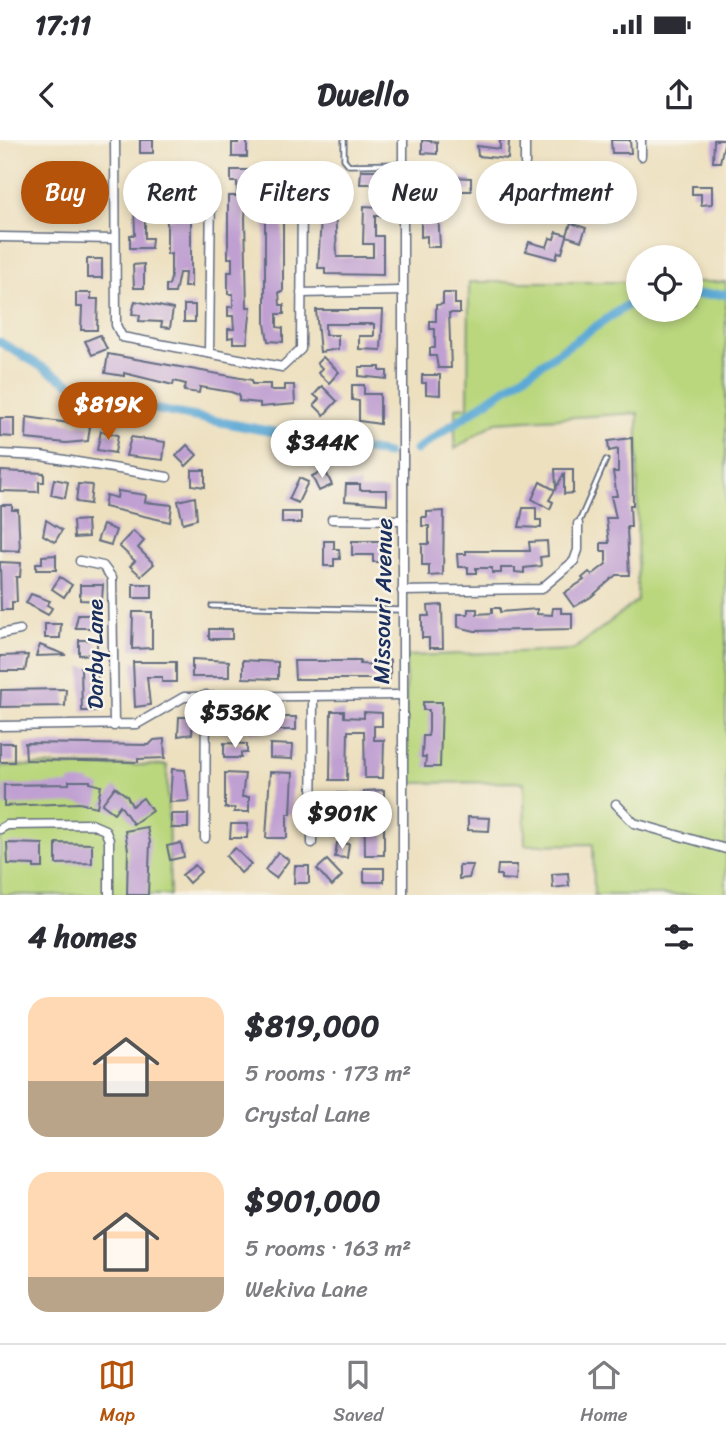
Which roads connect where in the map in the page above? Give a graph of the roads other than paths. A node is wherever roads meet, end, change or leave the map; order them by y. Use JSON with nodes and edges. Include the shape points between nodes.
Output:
{"nodes":[{"id":1,"x":115,"y":140,"type":"edge"},
{"id":2,"x":344,"y":140,"type":"edge"},
{"id":3,"x":404,"y":140,"type":"edge"},
{"id":4,"x":525,"y":140,"type":"edge"},
{"id":5,"x":641,"y":140,"type":"edge"},
{"id":6,"x":641,"y":156,"type":"dead end"},
{"id":7,"x":403,"y":161,"type":"edge"},
{"id":8,"x":525,"y":161,"type":"edge"},
{"id":9,"x":368,"y":165,"type":"edge"},
{"id":10,"x":211,"y":224,"type":"edge"},
{"id":11,"x":302,"y":224,"type":"edge"},
{"id":12,"x":403,"y":224,"type":"edge"},
{"id":13,"x":0,"y":237,"type":"edge"},
{"id":14,"x":115,"y":239,"type":"junction"},
{"id":15,"x":402,"y":291,"type":"junction"},
{"id":16,"x":301,"y":293,"type":"junction"},
{"id":17,"x":209,"y":353,"type":"junction"},
{"id":18,"x":0,"y":454,"type":"edge"},
{"id":19,"x":606,"y":460,"type":"dead end"},
{"id":20,"x":167,"y":477,"type":"dead end"},
{"id":21,"x":332,"y":519,"type":"dead end"},
{"id":22,"x":403,"y":520,"type":"junction"},
{"id":23,"x":578,"y":524,"type":"joint"},
{"id":24,"x":80,"y":561,"type":"dead end"},
{"id":25,"x":402,"y":591,"type":"junction"},
{"id":26,"x":212,"y":606,"type":"dead end"},
{"id":27,"x":402,"y":610,"type":"junction"},
{"id":28,"x":20,"y":630,"type":"dead end"},
{"id":29,"x":0,"y":634,"type":"edge"},
{"id":30,"x":206,"y":695,"type":"junction"},
{"id":31,"x":401,"y":695,"type":"junction"},
{"id":32,"x":313,"y":696,"type":"junction"},
{"id":33,"x":0,"y":726,"type":"edge"},
{"id":34,"x":114,"y":726,"type":"junction"},
{"id":35,"x":616,"y":804,"type":"dead end"},
{"id":36,"x":0,"y":829,"type":"edge"},
{"id":37,"x":205,"y":838,"type":"dead end"},
{"id":38,"x":312,"y":843,"type":"dead end"},
{"id":39,"x":726,"y":849,"type":"edge"},
{"id":40,"x":109,"y":895,"type":"edge"},
{"id":41,"x":403,"y":895,"type":"edge"}],
"edges":[{"from":1,"to":14,"type":"street"},
{"from":2,"to":9,"type":"lane","via":[[344,159],[349,165]]},
{"from":3,"to":7,"type":"street","name":"Missouri Avenue"},
{"from":4,"to":8,"type":"street"},
{"from":5,"to":6,"type":"street"},
{"from":10,"to":17,"type":"street"},
{"from":11,"to":16,"type":"street"},
{"from":12,"to":15,"type":"street","name":"Missouri Avenue"},
{"from":13,"to":14,"type":"street"},
{"from":14,"to":17,"type":"street","via":[[116,325],[122,337]]},
{"from":15,"to":16,"type":"street"},
{"from":15,"to":22,"type":"street","name":"Missouri Avenue"},
{"from":16,"to":17,"type":"street","via":[[302,349],[282,367]]},
{"from":18,"to":20,"type":"street","via":[[41,456]]},
{"from":19,"to":23,"type":"lane"},
{"from":21,"to":22,"type":"street"},
{"from":22,"to":25,"type":"street","name":"Missouri Avenue"},
{"from":23,"to":25,"type":"street","via":[[574,561],[541,589]]},
{"from":24,"to":34,"type":"street","name":"Darby Lane","via":[[103,566],[112,578]]},
{"from":25,"to":27,"type":"street","name":"Missouri Avenue"},
{"from":26,"to":27,"type":"lane"},
{"from":27,"to":31,"type":"street","name":"Missouri Avenue"},
{"from":28,"to":29,"type":"street"},
{"from":30,"to":32,"type":"street"},
{"from":30,"to":34,"type":"street","via":[[184,697],[137,724]]},
{"from":30,"to":37,"type":"street"},
{"from":31,"to":32,"type":"street"},
{"from":31,"to":41,"type":"street","name":"Missouri Avenue"},
{"from":32,"to":38,"type":"street"},
{"from":33,"to":34,"type":"street"},
{"from":35,"to":39,"type":"street","via":[[634,823]]},
{"from":36,"to":40,"type":"street","via":[[7,825],[91,824],[105,830]]}]}
